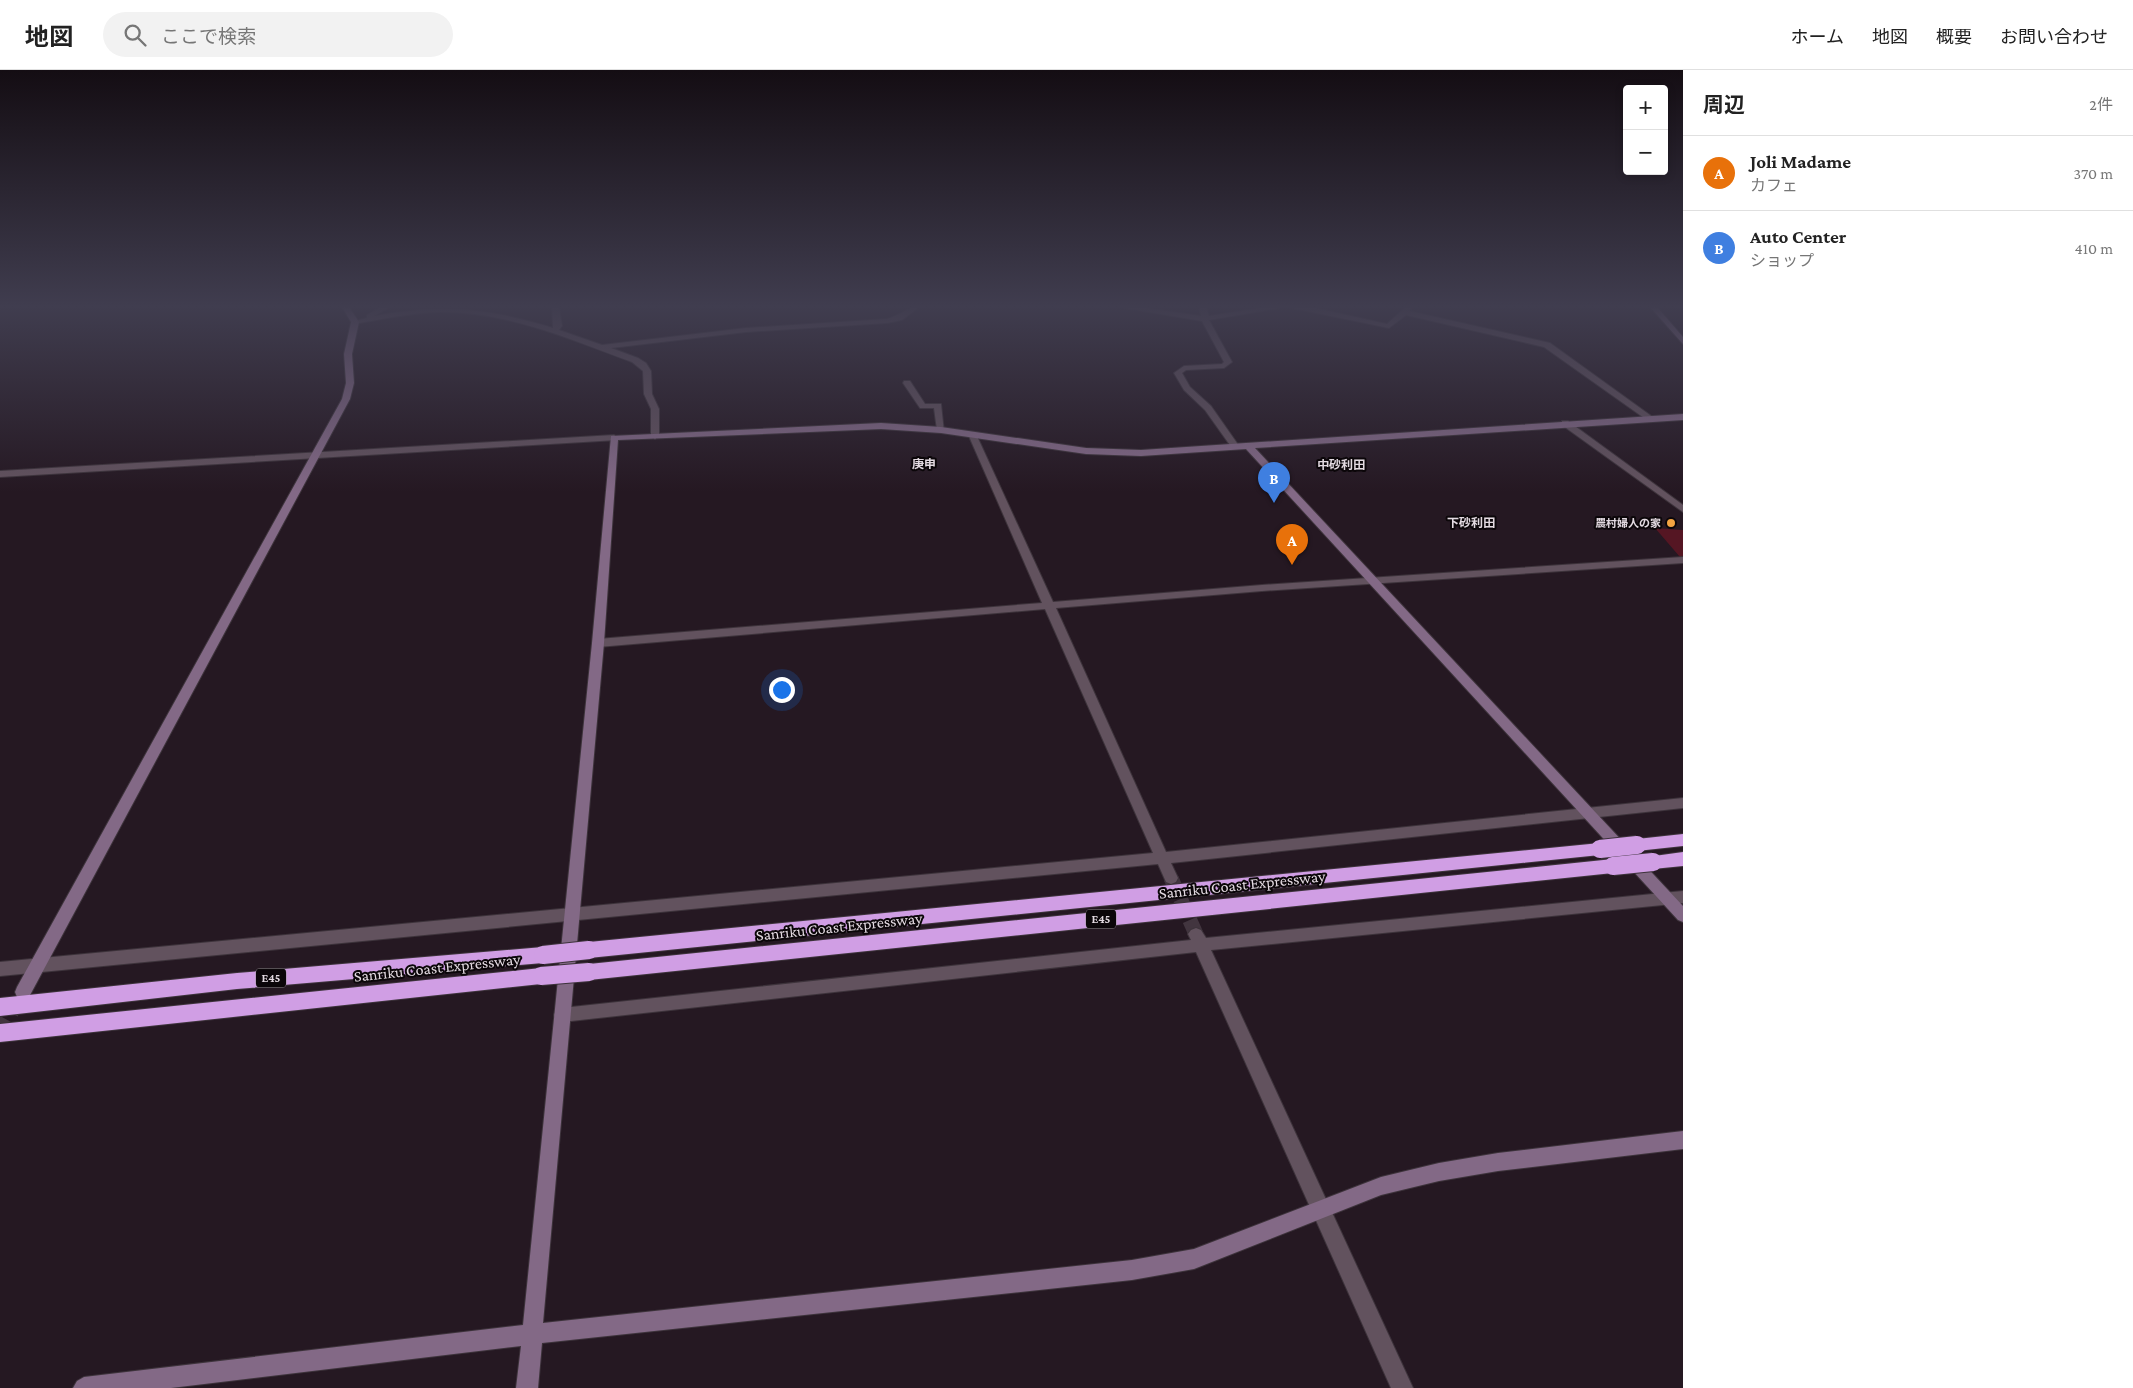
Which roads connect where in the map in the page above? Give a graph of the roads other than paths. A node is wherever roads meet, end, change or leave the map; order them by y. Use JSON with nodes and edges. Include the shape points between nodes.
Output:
{"nodes":[{"id":1,"x":349,"y":369,"type":"edge"},
{"id":2,"x":644,"y":369,"type":"edge"},
{"id":3,"x":1183,"y":369,"type":"edge"},
{"id":4,"x":1580,"y":369,"type":"edge"},
{"id":5,"x":907,"y":383,"type":"dead end"},
{"id":6,"x":1683,"y":417,"type":"edge"},
{"id":7,"x":1650,"y":418,"type":"junction"},
{"id":8,"x":1565,"y":423,"type":"junction"},
{"id":9,"x":941,"y":430,"type":"junction"},
{"id":10,"x":972,"y":434,"type":"junction"},
{"id":11,"x":655,"y":436,"type":"junction"},
{"id":12,"x":614,"y":438,"type":"junction"},
{"id":13,"x":1241,"y":446,"type":"junction"},
{"id":14,"x":315,"y":455,"type":"junction"},
{"id":15,"x":0,"y":474,"type":"edge"},
{"id":16,"x":1683,"y":509,"type":"edge"},
{"id":17,"x":1683,"y":560,"type":"edge"},
{"id":18,"x":1372,"y":582,"type":"junction"},
{"id":19,"x":1049,"y":606,"type":"junction"},
{"id":20,"x":598,"y":642,"type":"junction"},
{"id":21,"x":1683,"y":803,"type":"edge"},
{"id":22,"x":1586,"y":813,"type":"junction"},
{"id":23,"x":1683,"y":840,"type":"edge"},
{"id":24,"x":1162,"y":858,"type":"junction"},
{"id":25,"x":1683,"y":859,"type":"edge"},
{"id":26,"x":1171,"y":878,"type":"tunnel mouth"},
{"id":27,"x":1683,"y":897,"type":"edge"},
{"id":28,"x":1666,"y":898,"type":"junction"},
{"id":29,"x":572,"y":916,"type":"junction"},
{"id":30,"x":1683,"y":916,"type":"edge"},
{"id":31,"x":1199,"y":940,"type":"junction"},
{"id":32,"x":37,"y":966,"type":"junction"},
{"id":33,"x":0,"y":969,"type":"edge"},
{"id":34,"x":23,"y":992,"type":"tunnel mouth"},
{"id":35,"x":0,"y":1007,"type":"edge"},
{"id":36,"x":562,"y":1015,"type":"junction"},
{"id":37,"x":0,"y":1033,"type":"edge"},
{"id":38,"x":1683,"y":1140,"type":"edge"},
{"id":39,"x":1322,"y":1211,"type":"junction"},
{"id":40,"x":532,"y":1334,"type":"junction"},
{"id":41,"x":84,"y":1388,"type":"edge"},
{"id":42,"x":527,"y":1388,"type":"edge"},
{"id":43,"x":1402,"y":1388,"type":"edge"}],
"edges":[{"from":1,"to":14,"type":"street","via":[[346,399]]},
{"from":2,"to":11,"type":"street","via":[[648,394],[655,409]]},
{"from":3,"to":13,"type":"street","via":[[1178,373],[1187,388]]},
{"from":4,"to":7,"type":"street"},
{"from":5,"to":9,"type":"street","via":[[923,406],[938,406]]},
{"from":6,"to":7,"type":"street"},
{"from":7,"to":8,"type":"street"},
{"from":8,"to":13,"type":"street","via":[[1395,438]]},
{"from":8,"to":16,"type":"street"},
{"from":9,"to":10,"type":"street"},
{"from":9,"to":11,"type":"street","via":[[848,426]]},
{"from":10,"to":13,"type":"street","via":[[1111,453]]},
{"from":10,"to":19,"type":"street"},
{"from":11,"to":12,"type":"street"},
{"from":12,"to":14,"type":"street"},
{"from":12,"to":20,"type":"street"},
{"from":13,"to":18,"type":"street"},
{"from":14,"to":15,"type":"street"},
{"from":14,"to":32,"type":"street"},
{"from":17,"to":18,"type":"street"},
{"from":18,"to":19,"type":"street"},
{"from":18,"to":22,"type":"street"},
{"from":19,"to":20,"type":"street"},
{"from":19,"to":24,"type":"street"},
{"from":20,"to":29,"type":"street"},
{"from":21,"to":22,"type":"street"},
{"from":22,"to":24,"type":"street"},
{"from":22,"to":28,"type":"street"},
{"from":23,"to":35,"type":"highway","name":"Sanriku Coast Expressway","number":"E45","bridge":true},
{"from":24,"to":26,"type":"street"},
{"from":24,"to":29,"type":"street"},
{"from":25,"to":37,"type":"highway","name":"Sanriku Coast Expressway","number":"E45","bridge":true},
{"from":27,"to":28,"type":"street"},
{"from":28,"to":30,"type":"street"},
{"from":28,"to":31,"type":"street"},
{"from":29,"to":32,"type":"street"},
{"from":29,"to":36,"type":"street"},
{"from":31,"to":36,"type":"street"},
{"from":31,"to":39,"type":"street"},
{"from":32,"to":33,"type":"street"},
{"from":32,"to":34,"type":"street"},
{"from":36,"to":40,"type":"street"},
{"from":38,"to":39,"type":"street","via":[[1439,1172],[1381,1186]]},
{"from":39,"to":40,"type":"street","via":[[1194,1259],[1132,1270]]},
{"from":39,"to":43,"type":"street"},
{"from":40,"to":41,"type":"street"},
{"from":40,"to":42,"type":"street"}]}
